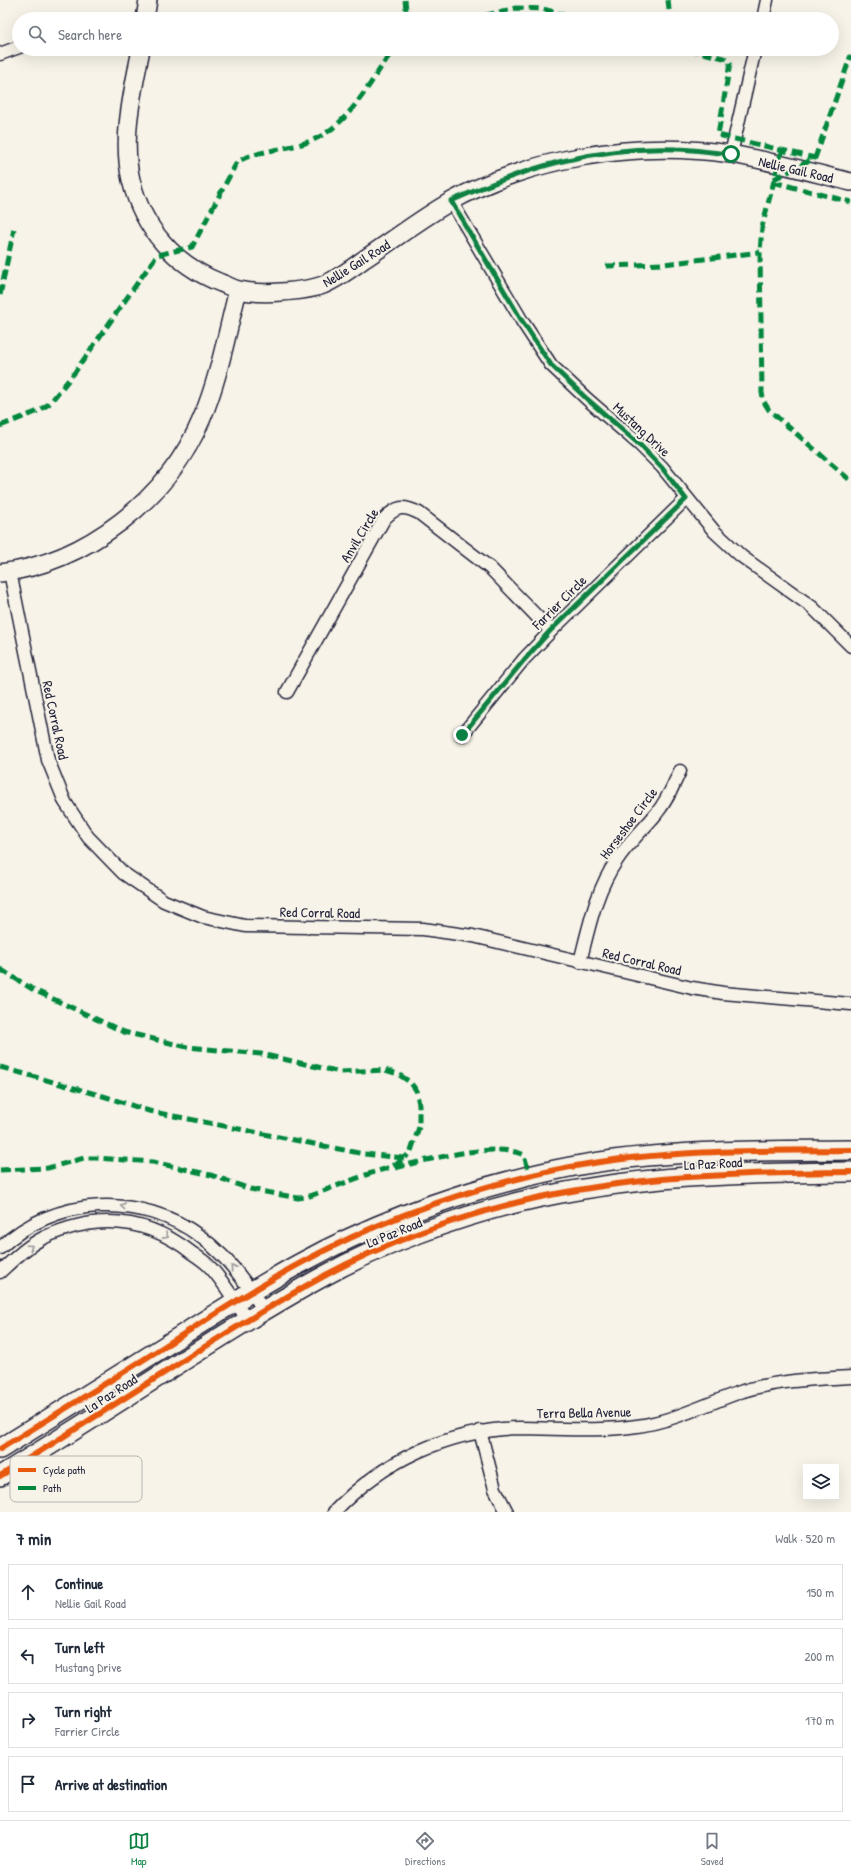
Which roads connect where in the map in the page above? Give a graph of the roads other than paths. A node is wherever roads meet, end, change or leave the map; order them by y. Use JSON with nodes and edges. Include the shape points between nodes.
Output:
{"nodes":[{"id":1,"x":148,"y":0,"type":"edge"},
{"id":2,"x":767,"y":0,"type":"edge"},
{"id":3,"x":146,"y":12,"type":"edge"},
{"id":4,"x":764,"y":12,"type":"edge"},
{"id":5,"x":12,"y":50,"type":"edge"},
{"id":6,"x":0,"y":54,"type":"edge"},
{"id":7,"x":140,"y":56,"type":"edge"},
{"id":8,"x":753,"y":56,"type":"edge"},
{"id":9,"x":731,"y":154,"type":"junction"},
{"id":10,"x":851,"y":182,"type":"edge"},
{"id":11,"x":451,"y":201,"type":"junction"},
{"id":12,"x":238,"y":290,"type":"junction"},
{"id":13,"x":686,"y":499,"type":"junction"},
{"id":14,"x":5,"y":573,"type":"edge"},
{"id":15,"x":550,"y":631,"type":"junction"},
{"id":16,"x":851,"y":646,"type":"edge"},
{"id":17,"x":287,"y":692,"type":"dead end"},
{"id":18,"x":462,"y":735,"type":"dead end"},
{"id":19,"x":680,"y":771,"type":"dead end"},
{"id":20,"x":580,"y":962,"type":"junction"},
{"id":21,"x":851,"y":1004,"type":"edge"},
{"id":22,"x":851,"y":1150,"type":"edge"},
{"id":23,"x":851,"y":1172,"type":"edge"},
{"id":24,"x":0,"y":1248,"type":"edge"},
{"id":25,"x":0,"y":1272,"type":"edge"},
{"id":26,"x":252,"y":1291,"type":"junction"},
{"id":27,"x":234,"y":1302,"type":"junction"},
{"id":28,"x":264,"y":1310,"type":"junction"},
{"id":29,"x":248,"y":1320,"type":"junction"},
{"id":30,"x":851,"y":1377,"type":"edge"},
{"id":31,"x":480,"y":1431,"type":"junction"},
{"id":32,"x":0,"y":1449,"type":"edge"},
{"id":33,"x":32,"y":1456,"type":"edge"},
{"id":34,"x":10,"y":1470,"type":"edge"},
{"id":35,"x":0,"y":1476,"type":"edge"},
{"id":36,"x":334,"y":1512,"type":"edge"},
{"id":37,"x":507,"y":1512,"type":"edge"}],
"edges":[{"from":1,"to":3,"type":"street"},
{"from":2,"to":4,"type":"street"},
{"from":5,"to":6,"type":"street"},
{"from":7,"to":12,"type":"street","name":"Nellie Gail Road","via":[[127,144],[131,179],[139,207],[156,235],[179,260],[206,277]]},
{"from":8,"to":9,"type":"street"},
{"from":9,"to":10,"type":"street","name":"Nellie Gail Road"},
{"from":9,"to":11,"type":"street","name":"Nellie Gail Road","via":[[676,149],[626,151],[579,157],[494,182]]},
{"from":11,"to":12,"type":"street","name":"Nellie Gail Road","via":[[322,285],[300,291],[269,293]]},
{"from":11,"to":13,"type":"street","name":"Mustang Drive","via":[[551,365],[640,445]]},
{"from":12,"to":14,"type":"street","via":[[214,383],[202,418],[187,447],[167,476],[146,500],[120,522],[85,545],[51,561]]},
{"from":13,"to":15,"type":"street","name":"Farrier Circle"},
{"from":13,"to":16,"type":"street","name":"Mustang Drive","via":[[714,531],[741,556],[812,607]]},
{"from":14,"to":20,"type":"street","name":"Red Corral Road","via":[[48,760],[65,802],[88,837],[123,873],[158,897],[203,917],[245,926],[423,929],[473,936]]},
{"from":15,"to":17,"type":"street","name":"Anvil Circle","via":[[490,568],[419,513],[408,508],[399,508],[384,519]]},
{"from":15,"to":18,"type":"street","name":"Farrier Circle"},
{"from":19,"to":20,"type":"street","name":"Horseshoe Circle","via":[[657,813],[617,859],[605,878],[596,901]]},
{"from":20,"to":21,"type":"street","name":"Red Corral Road","via":[[723,993]]},
{"from":22,"to":26,"type":"main road","name":"La Paz Road","via":[[718,1152],[659,1156],[608,1161],[530,1176],[454,1197],[403,1216],[300,1263]]},
{"from":23,"to":28,"type":"main road","name":"La Paz Road","via":[[722,1174],[661,1178],[610,1184],[517,1202],[373,1252]]},
{"from":26,"to":24,"type":"street","one_way":true,"via":[[220,1253],[196,1233],[180,1223],[124,1206],[92,1206],[64,1211],[34,1223]]},
{"from":25,"to":27,"type":"street","one_way":true,"via":[[42,1239],[68,1228],[96,1222],[128,1222],[156,1231],[209,1265]]},
{"from":26,"to":27,"type":"main road","name":"La Paz Road"},
{"from":26,"to":28,"type":"street"},
{"from":27,"to":29,"type":"street"},
{"from":27,"to":32,"type":"main road","name":"La Paz Road"},
{"from":28,"to":29,"type":"main road","name":"La Paz Road"},
{"from":29,"to":33,"type":"main road","name":"La Paz Road"},
{"from":30,"to":31,"type":"street","name":"Terra Bella Avenue","via":[[785,1381],[743,1391],[679,1417],[637,1426]]},
{"from":31,"to":36,"type":"street","name":"Terra Bella Avenue","via":[[442,1441],[406,1457],[371,1478]]},
{"from":31,"to":37,"type":"street","via":[[495,1489]]},
{"from":34,"to":35,"type":"main road","name":"La Paz Road"}]}
